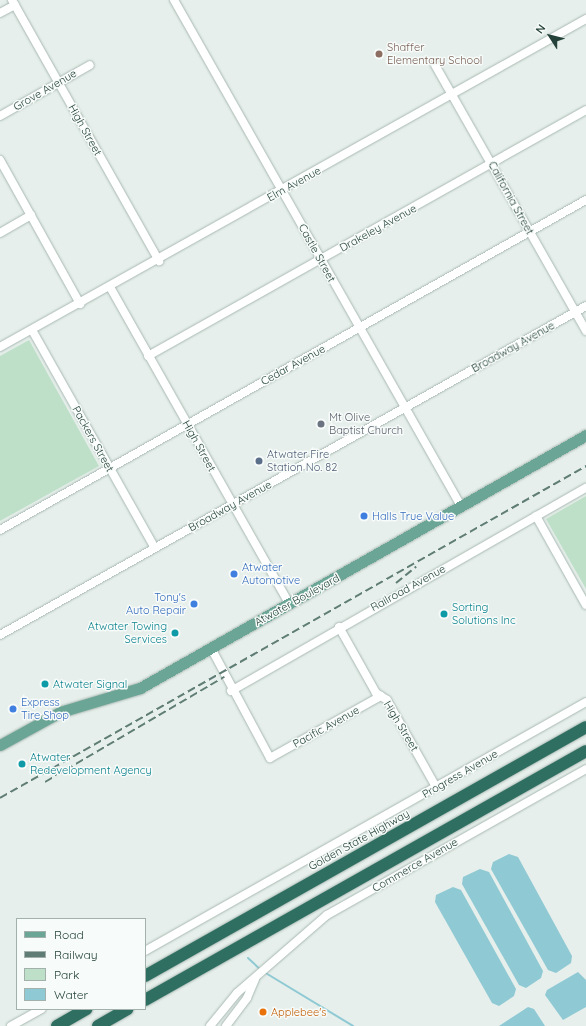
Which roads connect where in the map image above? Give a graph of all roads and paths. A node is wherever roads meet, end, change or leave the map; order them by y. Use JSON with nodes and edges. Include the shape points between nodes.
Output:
{"nodes":[{"id":1,"x":174,"y":0,"type":"edge"},
{"id":2,"x":13,"y":3,"type":"edge"},
{"id":3,"x":0,"y":14,"type":"edge"},
{"id":4,"x":586,"y":19,"type":"edge"},
{"id":5,"x":90,"y":65,"type":"dead end"},
{"id":6,"x":436,"y":65,"type":"dead end"},
{"id":7,"x":59,"y":83,"type":"junction"},
{"id":8,"x":452,"y":95,"type":"junction"},
{"id":9,"x":586,"y":110,"type":"edge"},
{"id":10,"x":0,"y":116,"type":"edge"},
{"id":11,"x":0,"y":160,"type":"edge"},
{"id":12,"x":492,"y":163,"type":"junction"},
{"id":13,"x":282,"y":191,"type":"junction"},
{"id":14,"x":586,"y":200,"type":"edge"},
{"id":15,"x":31,"y":215,"type":"junction"},
{"id":16,"x":530,"y":232,"type":"junction"},
{"id":17,"x":0,"y":233,"type":"edge"},
{"id":18,"x":320,"y":260,"type":"junction"},
{"id":19,"x":159,"y":261,"type":"junction"},
{"id":20,"x":110,"y":288,"type":"junction"},
{"id":21,"x":80,"y":304,"type":"junction"},
{"id":22,"x":586,"y":306,"type":"edge"},
{"id":23,"x":575,"y":312,"type":"junction"},
{"id":24,"x":359,"y":328,"type":"junction"},
{"id":25,"x":32,"y":330,"type":"junction"},
{"id":26,"x":586,"y":331,"type":"edge"},
{"id":27,"x":0,"y":347,"type":"edge"},
{"id":28,"x":148,"y":356,"type":"junction"},
{"id":29,"x":404,"y":408,"type":"junction"},
{"id":30,"x":187,"y":425,"type":"junction"},
{"id":31,"x":586,"y":435,"type":"edge"},
{"id":32,"x":109,"y":468,"type":"junction"},
{"id":33,"x":586,"y":488,"type":"edge"},
{"id":34,"x":232,"y":505,"type":"junction"},
{"id":35,"x":461,"y":506,"type":"junction"},
{"id":36,"x":536,"y":516,"type":"junction"},
{"id":37,"x":0,"y":530,"type":"edge"},
{"id":38,"x":155,"y":548,"type":"junction"},
{"id":39,"x":289,"y":604,"type":"junction"},
{"id":40,"x":586,"y":605,"type":"edge"},
{"id":41,"x":339,"y":627,"type":"junction"},
{"id":42,"x":0,"y":635,"type":"edge"},
{"id":43,"x":211,"y":648,"type":"junction"},
{"id":44,"x":231,"y":691,"type":"junction"},
{"id":45,"x":381,"y":696,"type":"junction"},
{"id":46,"x":586,"y":702,"type":"edge"},
{"id":47,"x":586,"y":727,"type":"edge"},
{"id":48,"x":1,"y":742,"type":"edge"},
{"id":49,"x":586,"y":751,"type":"edge"},
{"id":50,"x":586,"y":769,"type":"edge"},
{"id":51,"x":436,"y":787,"type":"junction"},
{"id":52,"x":146,"y":950,"type":"edge"},
{"id":53,"x":146,"y":975,"type":"edge"},
{"id":54,"x":255,"y":978,"type":"junction"},
{"id":55,"x":146,"y":999,"type":"edge"},
{"id":56,"x":40,"y":1010,"type":"edge"},
{"id":57,"x":85,"y":1010,"type":"edge"},
{"id":58,"x":126,"y":1010,"type":"edge"},
{"id":59,"x":11,"y":1026,"type":"edge"},
{"id":60,"x":57,"y":1026,"type":"edge"},
{"id":61,"x":98,"y":1026,"type":"edge"},
{"id":62,"x":210,"y":1026,"type":"edge"},
{"id":63,"x":226,"y":1026,"type":"edge"}],
"edges":[{"from":1,"to":13,"type":"street","name":"Castle Street"},
{"from":2,"to":3,"type":"street"},
{"from":2,"to":7,"type":"street","name":"High Street"},
{"from":4,"to":8,"type":"street","name":"Elm Avenue"},
{"from":5,"to":7,"type":"street","name":"Grove Avenue"},
{"from":6,"to":8,"type":"street","name":"California Street"},
{"from":7,"to":10,"type":"street","name":"Grove Avenue"},
{"from":7,"to":19,"type":"street","name":"High Street"},
{"from":8,"to":12,"type":"street","name":"California Street"},
{"from":8,"to":13,"type":"street","name":"Elm Avenue"},
{"from":9,"to":12,"type":"street","name":"Drakeley Avenue"},
{"from":11,"to":15,"type":"street"},
{"from":12,"to":16,"type":"street","name":"California Street"},
{"from":12,"to":18,"type":"street","name":"Drakeley Avenue"},
{"from":13,"to":18,"type":"street","name":"Castle Street"},
{"from":13,"to":19,"type":"street","name":"Elm Avenue"},
{"from":14,"to":16,"type":"street","name":"Cedar Avenue"},
{"from":15,"to":17,"type":"street"},
{"from":15,"to":21,"type":"street"},
{"from":16,"to":23,"type":"street","name":"California Street"},
{"from":16,"to":24,"type":"street","name":"Cedar Avenue"},
{"from":18,"to":24,"type":"street","name":"Castle Street"},
{"from":18,"to":28,"type":"street","name":"Drakeley Avenue"},
{"from":19,"to":20,"type":"street","name":"Elm Avenue"},
{"from":20,"to":21,"type":"street","name":"Elm Avenue"},
{"from":20,"to":28,"type":"street","name":"High Street"},
{"from":21,"to":25,"type":"street","name":"Elm Avenue"},
{"from":22,"to":23,"type":"street","name":"Broadway Avenue"},
{"from":23,"to":26,"type":"street","name":"California Street"},
{"from":23,"to":29,"type":"street","name":"Broadway Avenue"},
{"from":24,"to":29,"type":"street","name":"Castle Street"},
{"from":24,"to":30,"type":"street","name":"Cedar Avenue"},
{"from":25,"to":27,"type":"street","name":"Elm Avenue"},
{"from":25,"to":32,"type":"street","name":"Packers Street"},
{"from":28,"to":30,"type":"street","name":"High Street"},
{"from":29,"to":34,"type":"street","name":"Broadway Avenue"},
{"from":29,"to":35,"type":"street","name":"Castle Street"},
{"from":30,"to":32,"type":"street","name":"Cedar Avenue"},
{"from":30,"to":34,"type":"street","name":"High Street"},
{"from":31,"to":35,"type":"main road","name":"Atwater Boulevard"},
{"from":32,"to":37,"type":"street","name":"Cedar Avenue"},
{"from":32,"to":38,"type":"street","name":"Packers Street"},
{"from":33,"to":36,"type":"street","name":"Railroad Avenue"},
{"from":34,"to":38,"type":"street","name":"Broadway Avenue"},
{"from":34,"to":39,"type":"street","name":"High Street"},
{"from":35,"to":39,"type":"main road","name":"Atwater Boulevard"},
{"from":36,"to":40,"type":"street"},
{"from":36,"to":41,"type":"street","name":"Railroad Avenue"},
{"from":38,"to":42,"type":"street","name":"Broadway Avenue"},
{"from":39,"to":43,"type":"main road","name":"Atwater Boulevard"},
{"from":41,"to":44,"type":"street","name":"Railroad Avenue"},
{"from":41,"to":45,"type":"street","name":"High Street"},
{"from":43,"to":44,"type":"street"},
{"from":43,"to":48,"type":"main road","name":"Atwater Boulevard","via":[[140,688],[60,712]]},
{"from":44,"to":45,"type":"street","name":"Pacific Avenue","via":[[270,758]]},
{"from":45,"to":51,"type":"street","name":"High Street"},
{"from":46,"to":51,"type":"street","name":"Progress Avenue"},
{"from":47,"to":53,"type":"highway","name":"Golden State Highway"},
{"from":49,"to":55,"type":"highway"},
{"from":50,"to":54,"type":"street","name":"Commerce Avenue","via":[[327,915],[269,963]]},
{"from":51,"to":52,"type":"street","name":"Progress Avenue"},
{"from":54,"to":62,"type":"street","name":"Commerce Avenue","via":[[237,993]]},
{"from":54,"to":63,"type":"street","name":"Commerce Avenue","via":[[247,998]]},
{"from":56,"to":59,"type":"street"},
{"from":57,"to":60,"type":"highway"},
{"from":58,"to":61,"type":"highway"}]}
